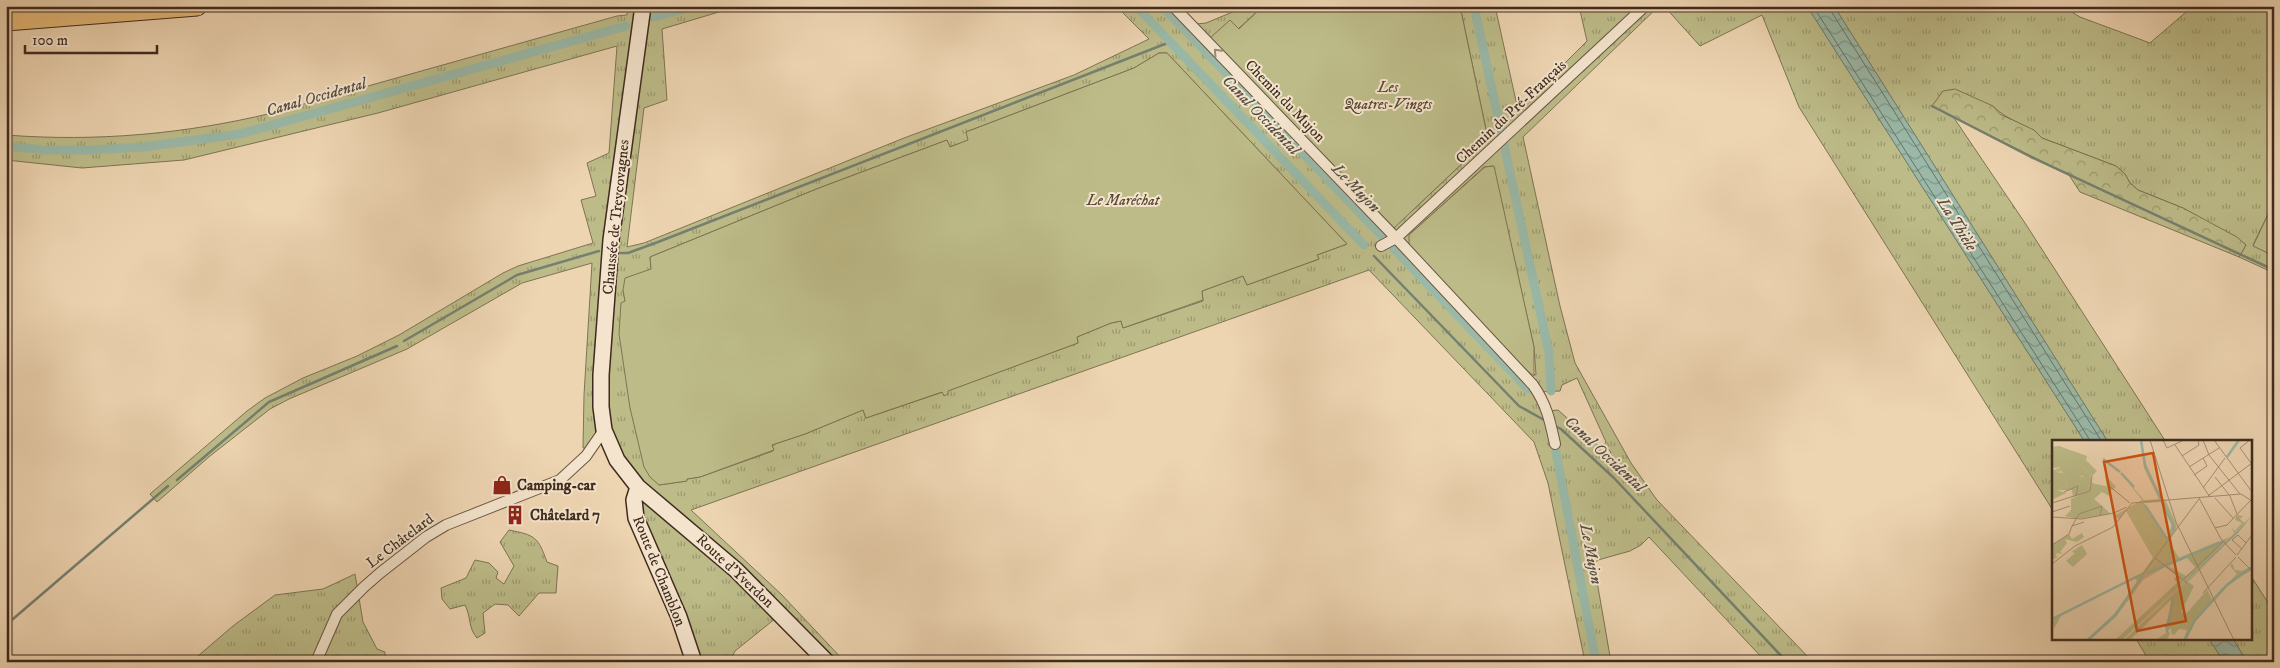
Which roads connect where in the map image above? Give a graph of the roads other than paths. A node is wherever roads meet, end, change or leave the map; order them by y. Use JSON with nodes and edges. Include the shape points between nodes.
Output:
{"nodes":[{"id":1,"x":35,"y":6,"type":"edge"},
{"id":2,"x":197,"y":6,"type":"edge"},
{"id":3,"x":1173,"y":6,"type":"edge"},
{"id":4,"x":1645,"y":6,"type":"edge"},
{"id":5,"x":6,"y":8,"type":"edge"},
{"id":6,"x":642,"y":17,"type":"edge"},
{"id":7,"x":6,"y":21,"type":"edge"},
{"id":8,"x":1396,"y":238,"type":"junction"},
{"id":9,"x":1381,"y":246,"type":"dead end"},
{"id":10,"x":604,"y":430,"type":"junction"},
{"id":11,"x":1555,"y":444,"type":"dead end"},
{"id":12,"x":638,"y":487,"type":"junction"},
{"id":13,"x":316,"y":662,"type":"edge"},
{"id":14,"x":694,"y":662,"type":"edge"},
{"id":15,"x":827,"y":662,"type":"edge"}],
"edges":[{"from":1,"to":5,"type":"highway"},
{"from":2,"to":7,"type":"highway"},
{"from":8,"to":3,"type":"street","name":"Chemin du Mujon","one_way":true},
{"from":4,"to":8,"type":"street","name":"Chemin du Pré-Français"},
{"from":6,"to":10,"type":"main road","name":"Chaussée de Treycovagnes","via":[[611,240],[601,375]]},
{"from":8,"to":9,"type":"street","name":"Chemin du Pré-Français"},
{"from":8,"to":11,"type":"street","name":"Chemin du Mujon","via":[[1520,370],[1544,401]]},
{"from":10,"to":12,"type":"main road","via":[[617,460]]},
{"from":10,"to":13,"type":"street","name":"Le Châtelard","via":[[586,456],[560,480],[446,525],[380,574],[337,614]]},
{"from":12,"to":14,"type":"main road","name":"Route de Chamblon","via":[[634,500],[636,518],[679,617]]},
{"from":12,"to":15,"type":"main road","name":"Route d'Yverdon","via":[[736,570]]}]}
